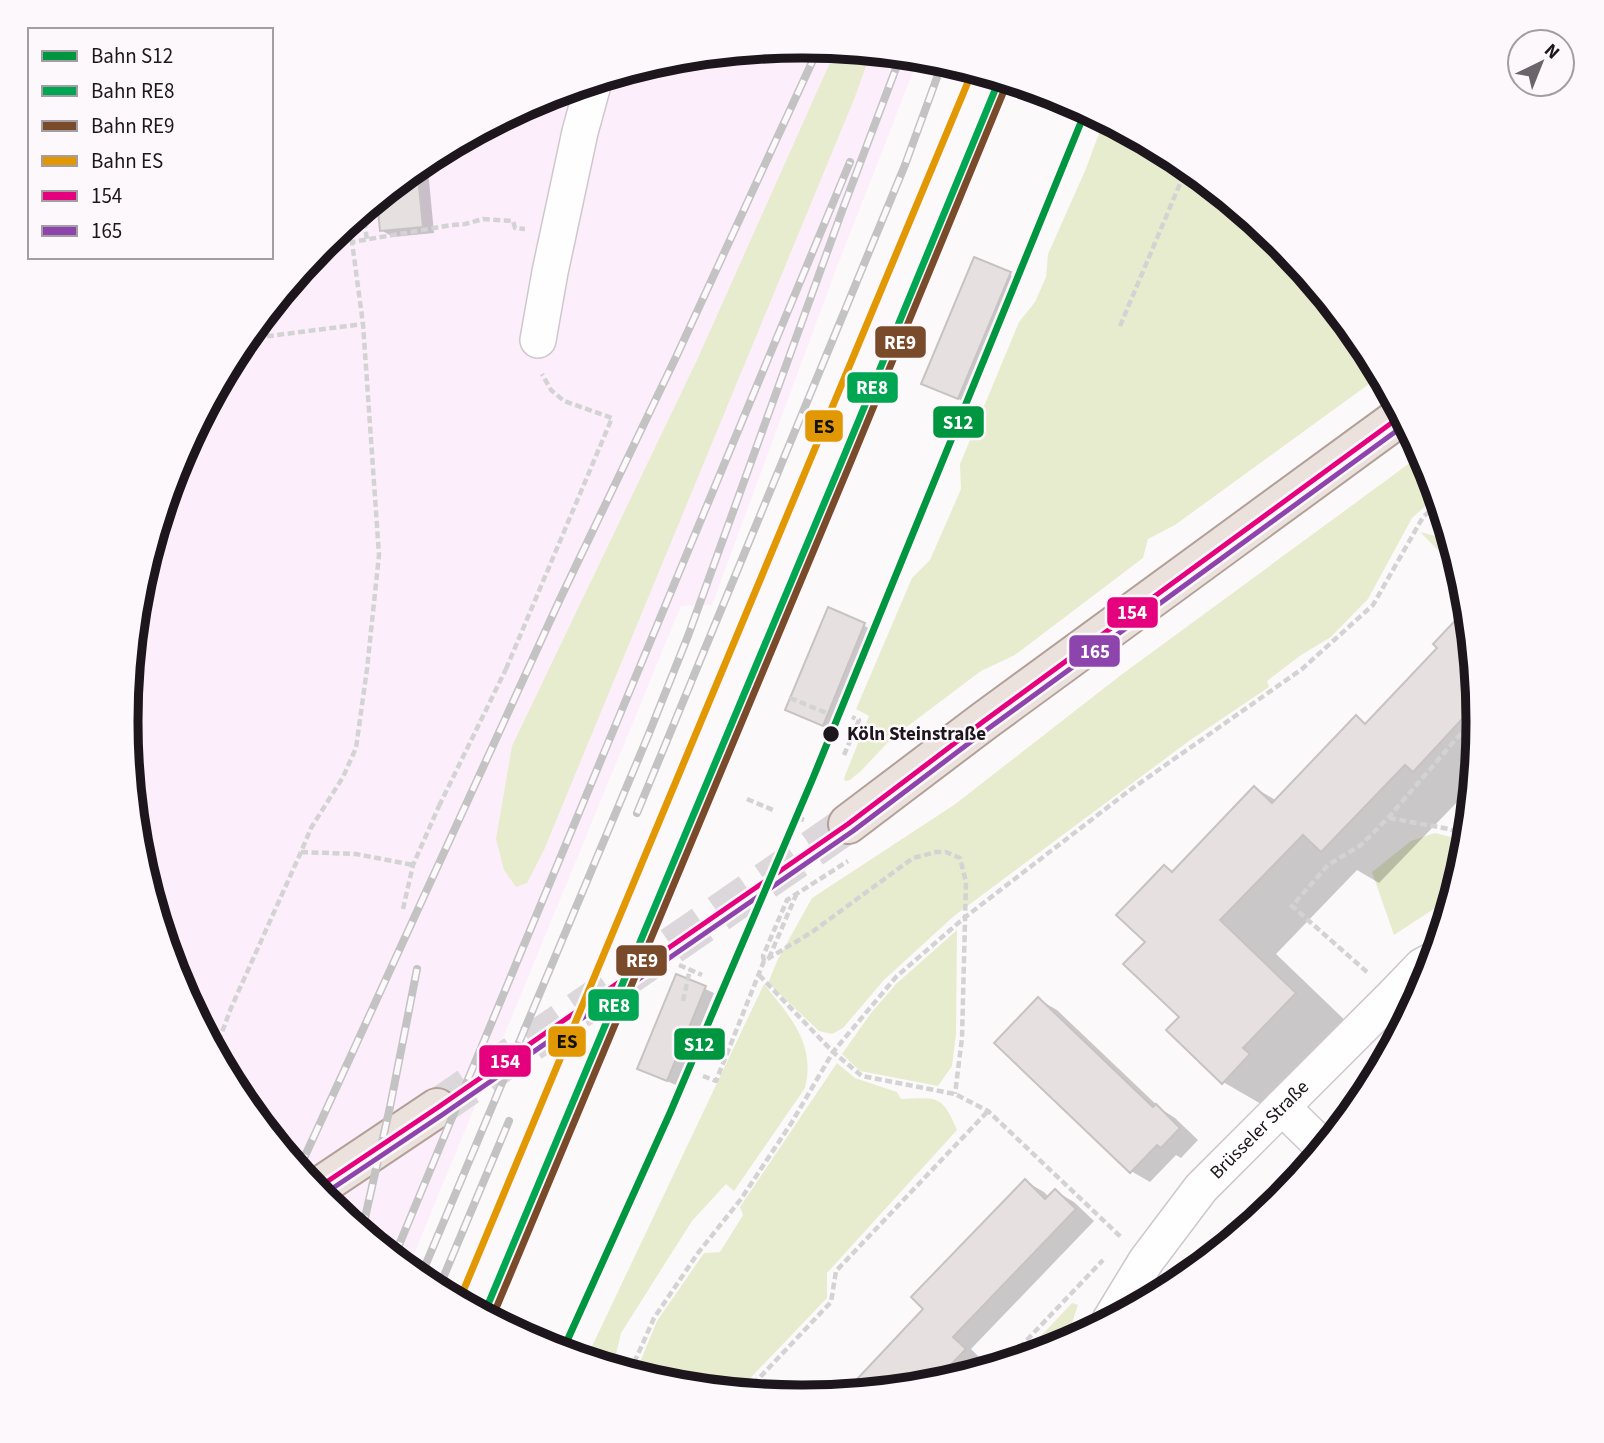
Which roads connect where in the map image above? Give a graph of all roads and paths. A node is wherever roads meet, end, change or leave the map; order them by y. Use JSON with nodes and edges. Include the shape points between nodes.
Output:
{"nodes":[{"id":1,"x":591,"y":92,"type":"edge"},
{"id":2,"x":1182,"y":178,"type":"edge"},
{"id":3,"x":364,"y":222,"type":"edge"},
{"id":4,"x":558,"y":236,"type":"junction"},
{"id":5,"x":367,"y":240,"type":"junction"},
{"id":6,"x":363,"y":324,"type":"junction"},
{"id":7,"x":1120,"y":326,"type":"dead end"},
{"id":8,"x":261,"y":337,"type":"edge"},
{"id":9,"x":538,"y":340,"type":"dead end"},
{"id":10,"x":564,"y":401,"type":"dead end"},
{"id":11,"x":1394,"y":421,"type":"edge"},
{"id":12,"x":1431,"y":510,"type":"edge"},
{"id":13,"x":790,"y":698,"type":"dead end"},
{"id":14,"x":829,"y":714,"type":"dead end"},
{"id":15,"x":852,"y":717,"type":"dead end"},
{"id":16,"x":1465,"y":733,"type":"edge"},
{"id":17,"x":844,"y":755,"type":"dead end"},
{"id":18,"x":747,"y":799,"type":"dead end"},
{"id":19,"x":773,"y":810,"type":"dead end"},
{"id":20,"x":1388,"y":818,"type":"junction"},
{"id":21,"x":1456,"y":831,"type":"edge"},
{"id":22,"x":850,"y":841,"type":"joint"},
{"id":23,"x":301,"y":852,"type":"junction"},
{"id":24,"x":414,"y":865,"type":"junction"},
{"id":25,"x":403,"y":909,"type":"dead end"},
{"id":26,"x":964,"y":918,"type":"junction"},
{"id":27,"x":767,"y":960,"type":"junction"},
{"id":28,"x":679,"y":965,"type":"dead end"},
{"id":29,"x":690,"y":969,"type":"junction"},
{"id":30,"x":1417,"y":971,"type":"edge"},
{"id":31,"x":702,"y":975,"type":"dead end"},
{"id":32,"x":759,"y":975,"type":"junction"},
{"id":33,"x":1394,"y":995,"type":"junction"},
{"id":34,"x":683,"y":1001,"type":"dead end"},
{"id":35,"x":220,"y":1039,"type":"edge"},
{"id":36,"x":833,"y":1052,"type":"junction"},
{"id":37,"x":702,"y":1076,"type":"dead end"},
{"id":38,"x":955,"y":1094,"type":"junction"},
{"id":39,"x":1282,"y":1107,"type":"junction"},
{"id":40,"x":437,"y":1108,"type":"tunnel mouth"},
{"id":41,"x":988,"y":1111,"type":"junction"},
{"id":42,"x":1317,"y":1140,"type":"edge"},
{"id":43,"x":325,"y":1183,"type":"edge"},
{"id":44,"x":1105,"y":1258,"type":"dead end"},
{"id":45,"x":1146,"y":1261,"type":"junction"},
{"id":46,"x":1120,"y":1304,"type":"edge"},
{"id":47,"x":1019,"y":1349,"type":"edge"},
{"id":48,"x":634,"y":1364,"type":"edge"},
{"id":49,"x":754,"y":1384,"type":"edge"}],
"edges":[{"from":1,"to":4,"type":"street"},
{"from":2,"to":7,"type":"path"},
{"from":3,"to":5,"type":"path"},
{"from":4,"to":5,"type":"path","via":[[515,228],[513,221],[483,219]]},
{"from":4,"to":9,"type":"street"},
{"from":5,"to":6,"type":"path","via":[[352,242]]},
{"from":6,"to":8,"type":"path"},
{"from":6,"to":23,"type":"path","via":[[379,555],[367,669],[356,748]]},
{"from":10,"to":24,"type":"path","bridge":true,"via":[[612,418],[506,669]]},
{"from":11,"to":22,"type":"main road","via":[[995,713]]},
{"from":12,"to":26,"type":"path","via":[[1373,606],[1302,669],[1130,790]]},
{"from":13,"to":14,"type":"path"},
{"from":15,"to":17,"type":"path","via":[[859,720]]},
{"from":16,"to":20,"type":"path"},
{"from":18,"to":19,"type":"path"},
{"from":20,"to":21,"type":"path"},
{"from":20,"to":33,"type":"path","via":[[1361,845],[1328,865],[1292,906]]},
{"from":22,"to":27,"type":"path","via":[[797,893]]},
{"from":23,"to":24,"type":"path"},
{"from":23,"to":35,"type":"path"},
{"from":24,"to":25,"type":"path"},
{"from":26,"to":27,"type":"path","via":[[966,882],[960,858],[936,852],[913,858]]},
{"from":26,"to":36,"type":"path","via":[[896,977]]},
{"from":26,"to":38,"type":"path","via":[[962,1038]]},
{"from":27,"to":32,"type":"path"},
{"from":28,"to":29,"type":"path"},
{"from":29,"to":31,"type":"path"},
{"from":29,"to":34,"type":"path"},
{"from":30,"to":33,"type":"street","name":"Brüsseler Straße"},
{"from":32,"to":36,"type":"path"},
{"from":32,"to":37,"type":"path","via":[[716,1081]]},
{"from":33,"to":39,"type":"street","name":"Brüsseler Straße"},
{"from":36,"to":38,"type":"path","via":[[862,1076]]},
{"from":36,"to":48,"type":"path","via":[[741,1199],[654,1318]]},
{"from":38,"to":41,"type":"path"},
{"from":39,"to":42,"type":"street"},
{"from":39,"to":45,"type":"street","name":"Brüsseler Straße","via":[[1201,1188]]},
{"from":40,"to":43,"type":"main road"},
{"from":41,"to":45,"type":"path"},
{"from":41,"to":49,"type":"path","via":[[836,1271],[831,1302]]},
{"from":44,"to":47,"type":"path"},
{"from":45,"to":46,"type":"street","name":"Brüsseler Straße"}]}
